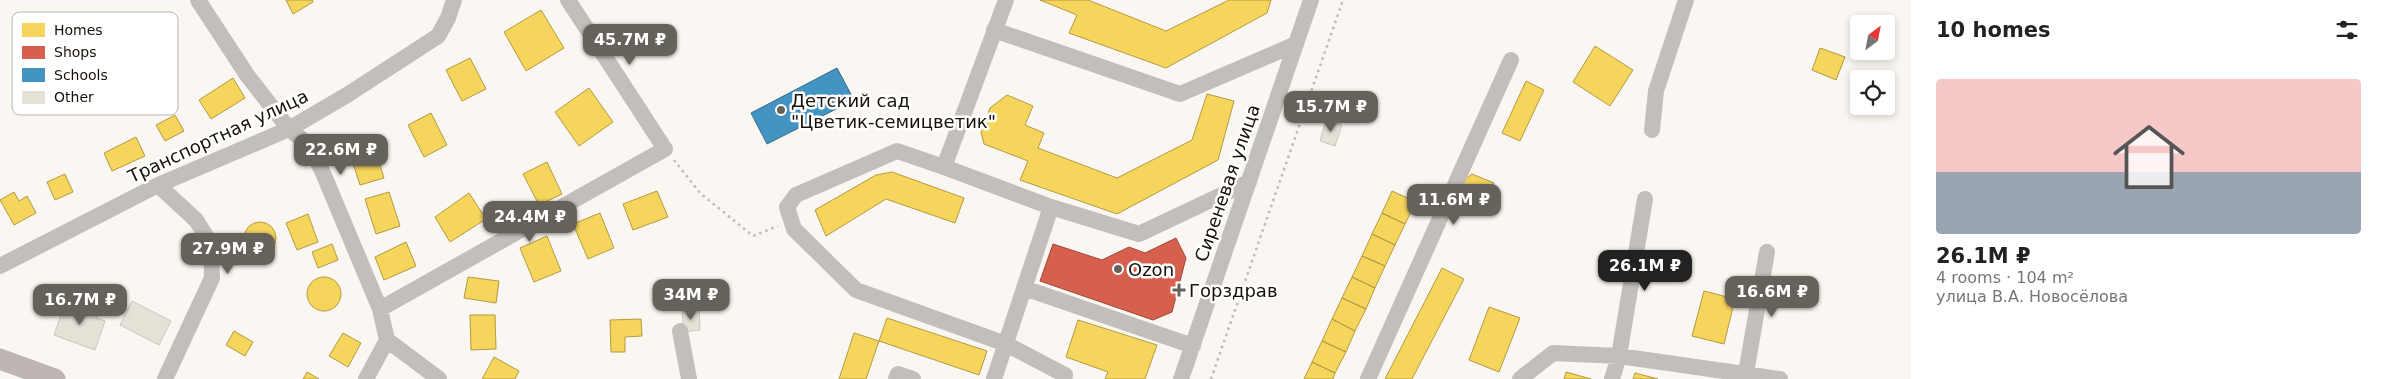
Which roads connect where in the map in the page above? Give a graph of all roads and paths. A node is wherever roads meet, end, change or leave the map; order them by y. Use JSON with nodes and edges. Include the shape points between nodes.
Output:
{"nodes":[{"id":1,"x":198,"y":0,"type":"edge"},
{"id":2,"x":454,"y":0,"type":"edge"},
{"id":3,"x":568,"y":0,"type":"edge"},
{"id":4,"x":1006,"y":0,"type":"edge"},
{"id":5,"x":1311,"y":0,"type":"edge"},
{"id":6,"x":1343,"y":0,"type":"edge"},
{"id":7,"x":1686,"y":0,"type":"edge"},
{"id":8,"x":994,"y":30,"type":"junction"},
{"id":9,"x":1296,"y":44,"type":"junction"},
{"id":10,"x":1511,"y":60,"type":"dead end"},
{"id":11,"x":288,"y":129,"type":"junction"},
{"id":12,"x":1652,"y":130,"type":"dead end"},
{"id":13,"x":665,"y":149,"type":"junction"},
{"id":14,"x":944,"y":167,"type":"junction"},
{"id":15,"x":1249,"y":182,"type":"junction"},
{"id":16,"x":158,"y":186,"type":"junction"},
{"id":17,"x":1645,"y":199,"type":"dead end"},
{"id":18,"x":1051,"y":207,"type":"junction"},
{"id":19,"x":791,"y":221,"type":"junction"},
{"id":20,"x":1767,"y":252,"type":"dead end"},
{"id":21,"x":0,"y":266,"type":"edge"},
{"id":22,"x":1024,"y":288,"type":"junction"},
{"id":23,"x":380,"y":309,"type":"junction"},
{"id":24,"x":680,"y":331,"type":"dead end"},
{"id":25,"x":387,"y":340,"type":"junction"},
{"id":26,"x":1006,"y":344,"type":"junction"},
{"id":27,"x":1193,"y":346,"type":"junction"},
{"id":28,"x":1619,"y":356,"type":"junction"},
{"id":29,"x":0,"y":359,"type":"edge"},
{"id":30,"x":1746,"y":376,"type":"edge"},
{"id":31,"x":55,"y":379,"type":"edge"},
{"id":32,"x":165,"y":379,"type":"edge"},
{"id":33,"x":366,"y":379,"type":"edge"},
{"id":34,"x":439,"y":379,"type":"edge"},
{"id":35,"x":689,"y":379,"type":"edge"},
{"id":36,"x":896,"y":379,"type":"edge"},
{"id":37,"x":913,"y":379,"type":"edge"},
{"id":38,"x":994,"y":379,"type":"edge"},
{"id":39,"x":1064,"y":379,"type":"edge"},
{"id":40,"x":1181,"y":379,"type":"edge"},
{"id":41,"x":1211,"y":379,"type":"edge"},
{"id":42,"x":1368,"y":379,"type":"edge"},
{"id":43,"x":1520,"y":379,"type":"edge"},
{"id":44,"x":1612,"y":379,"type":"edge"},
{"id":45,"x":1780,"y":379,"type":"edge"}],
"edges":[{"from":1,"to":11,"type":"street","via":[[247,75]]},
{"from":2,"to":11,"type":"street","name":"Транспортная улица","via":[[438,36]]},
{"from":3,"to":13,"type":"street"},
{"from":4,"to":8,"type":"street"},
{"from":5,"to":9,"type":"street","name":"Сиреневая улица"},
{"from":6,"to":41,"type":"path"},
{"from":7,"to":12,"type":"street","via":[[1656,91]]},
{"from":8,"to":9,"type":"street","via":[[1180,94]]},
{"from":8,"to":14,"type":"street"},
{"from":9,"to":15,"type":"street","name":"Сиреневая улица"},
{"from":10,"to":42,"type":"street"},
{"from":11,"to":16,"type":"street","name":"Транспортная улица"},
{"from":11,"to":23,"type":"street","via":[[309,146],[323,173]]},
{"from":13,"to":19,"type":"path","via":[[700,193],[753,236]]},
{"from":13,"to":23,"type":"street"},
{"from":14,"to":18,"type":"street"},
{"from":14,"to":19,"type":"street","via":[[897,151],[796,195],[787,208]]},
{"from":15,"to":18,"type":"street","via":[[1139,234]]},
{"from":15,"to":27,"type":"street","name":"Сиреневая улица"},
{"from":16,"to":21,"type":"street","name":"Транспортная улица"},
{"from":16,"to":32,"type":"street","via":[[196,220],[211,244],[212,278]]},
{"from":17,"to":28,"type":"street"},
{"from":18,"to":22,"type":"street"},
{"from":19,"to":26,"type":"street","via":[[794,229],[856,290]]},
{"from":20,"to":30,"type":"street"},
{"from":22,"to":26,"type":"street"},
{"from":22,"to":27,"type":"street"},
{"from":23,"to":25,"type":"street"},
{"from":24,"to":35,"type":"street"},
{"from":25,"to":33,"type":"street"},
{"from":25,"to":34,"type":"street"},
{"from":26,"to":38,"type":"street"},
{"from":26,"to":39,"type":"street","via":[[1065,375]]},
{"from":27,"to":40,"type":"street","name":"Сиреневая улица"},
{"from":28,"to":30,"type":"street"},
{"from":28,"to":43,"type":"street","via":[[1553,353]]},
{"from":28,"to":44,"type":"street"},
{"from":29,"to":31,"type":"main road"},
{"from":30,"to":45,"type":"street"},
{"from":36,"to":37,"type":"street","via":[[898,374]]}]}
